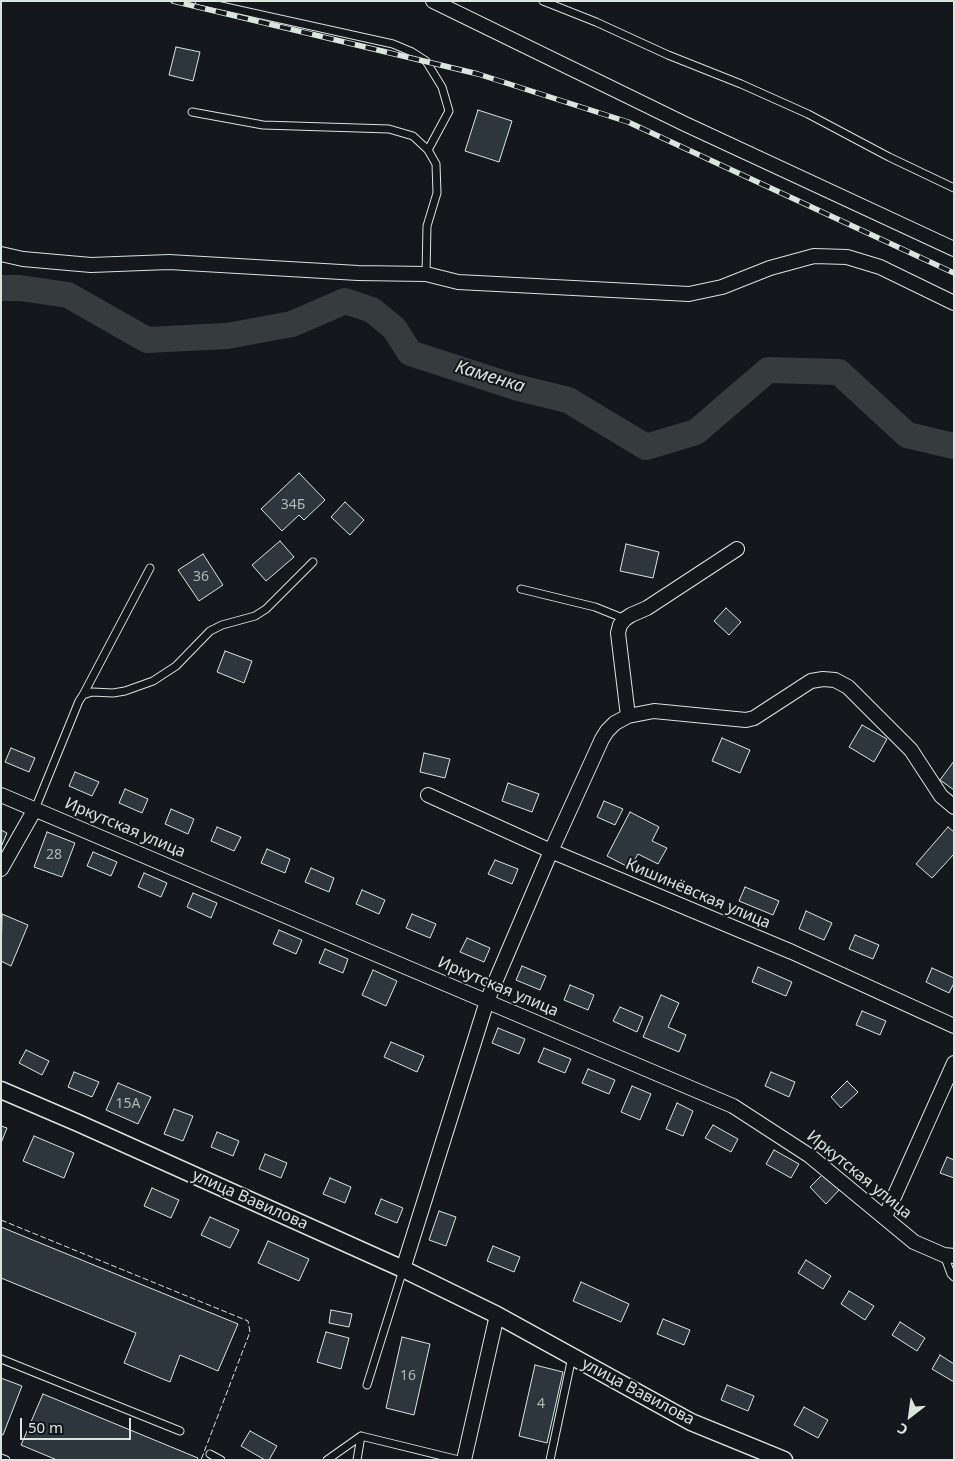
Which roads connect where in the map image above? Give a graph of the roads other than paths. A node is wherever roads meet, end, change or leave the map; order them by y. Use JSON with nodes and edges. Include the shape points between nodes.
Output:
{"nodes":[{"id":1,"x":199,"y":1,"type":"edge"},
{"id":2,"x":433,"y":1,"type":"edge"},
{"id":3,"x":543,"y":1,"type":"edge"},
{"id":4,"x":192,"y":112,"type":"dead end"},
{"id":5,"x":428,"y":150,"type":"junction"},
{"id":6,"x":954,"y":188,"type":"edge"},
{"id":7,"x":954,"y":249,"type":"edge"},
{"id":8,"x":1,"y":254,"type":"edge"},
{"id":9,"x":426,"y":274,"type":"junction"},
{"id":10,"x":954,"y":303,"type":"edge"},
{"id":11,"x":737,"y":549,"type":"dead end"},
{"id":12,"x":314,"y":562,"type":"dead end"},
{"id":13,"x":150,"y":568,"type":"dead end"},
{"id":14,"x":521,"y":589,"type":"dead end"},
{"id":15,"x":625,"y":619,"type":"junction"},
{"id":16,"x":83,"y":695,"type":"junction"},
{"id":17,"x":628,"y":716,"type":"junction"},
{"id":18,"x":1,"y":795,"type":"edge"},
{"id":19,"x":428,"y":795,"type":"dead end"},
{"id":20,"x":954,"y":807,"type":"edge"},
{"id":21,"x":35,"y":809,"type":"junction"},
{"id":22,"x":551,"y":851,"type":"junction"},
{"id":23,"x":1,"y":869,"type":"edge"},
{"id":24,"x":487,"y":1001,"type":"junction"},
{"id":25,"x":954,"y":1026,"type":"edge"},
{"id":26,"x":954,"y":1062,"type":"edge"},
{"id":27,"x":1,"y":1090,"type":"edge"},
{"id":28,"x":885,"y":1217,"type":"junction"},
{"id":29,"x":949,"y":1256,"type":"edge"},
{"id":30,"x":403,"y":1269,"type":"junction"},
{"id":31,"x":954,"y":1277,"type":"edge"},
{"id":32,"x":497,"y":1315,"type":"junction"},
{"id":33,"x":572,"y":1356,"type":"junction"},
{"id":34,"x":1,"y":1359,"type":"edge"},
{"id":35,"x":368,"y":1385,"type":"dead end"},
{"id":36,"x":180,"y":1431,"type":"dead end"},
{"id":37,"x":362,"y":1436,"type":"junction"},
{"id":38,"x":210,"y":1454,"type":"dead end"},
{"id":39,"x":1,"y":1458,"type":"edge"},
{"id":40,"x":5,"y":1460,"type":"edge"},
{"id":41,"x":221,"y":1460,"type":"edge"},
{"id":42,"x":327,"y":1460,"type":"edge"},
{"id":43,"x":356,"y":1460,"type":"edge"},
{"id":44,"x":459,"y":1460,"type":"edge"},
{"id":45,"x":464,"y":1460,"type":"edge"},
{"id":46,"x":550,"y":1460,"type":"edge"},
{"id":47,"x":784,"y":1460,"type":"edge"}],
"edges":[{"from":1,"to":5,"type":"lane","via":[[393,44],[426,61],[442,87],[448,112]]},
{"from":2,"to":7,"type":"street","via":[[684,124]]},
{"from":3,"to":6,"type":"lane","via":[[808,114]]},
{"from":4,"to":5,"type":"lane","via":[[263,125],[389,130],[413,136]]},
{"from":5,"to":9,"type":"lane","via":[[436,164],[437,193],[427,226]]},
{"from":8,"to":9,"type":"street","via":[[91,265],[169,262]]},
{"from":9,"to":10,"type":"street","via":[[458,282],[689,294],[722,287],[770,268],[814,256],[846,257],[880,267]]},
{"from":11,"to":15,"type":"street","via":[[648,608]]},
{"from":12,"to":16,"type":"lane","via":[[266,609],[210,631],[176,666],[153,682],[125,691]]},
{"from":13,"to":16,"type":"lane"},
{"from":14,"to":15,"type":"lane","via":[[595,607]]},
{"from":15,"to":17,"type":"street","via":[[618,633]]},
{"from":16,"to":21,"type":"lane"},
{"from":17,"to":20,"type":"street","via":[[660,711],[746,720],[811,681],[835,680],[848,687],[911,750],[941,796]]},
{"from":17,"to":22,"type":"street","via":[[607,731],[602,739]]},
{"from":18,"to":21,"type":"street","name":"Иркутская улица"},
{"from":19,"to":22,"type":"street","name":"Кишинёвская улица"},
{"from":21,"to":23,"type":"street"},
{"from":21,"to":24,"type":"street","name":"Иркутская улица"},
{"from":22,"to":24,"type":"street"},
{"from":22,"to":25,"type":"street","name":"Кишинёвская улица","via":[[792,952]]},
{"from":24,"to":28,"type":"street","name":"Иркутская улица","via":[[733,1106],[810,1156]]},
{"from":24,"to":30,"type":"street"},
{"from":26,"to":28,"type":"street"},
{"from":27,"to":30,"type":"street","name":"улица Вавилова"},
{"from":28,"to":29,"type":"street","name":"Иркутская улица","via":[[914,1242]]},
{"from":29,"to":31,"type":"lane"},
{"from":30,"to":32,"type":"street","name":"улица Вавилова"},
{"from":30,"to":35,"type":"lane"},
{"from":32,"to":33,"type":"street","name":"улица Вавилова"},
{"from":32,"to":45,"type":"street"},
{"from":33,"to":46,"type":"lane"},
{"from":33,"to":47,"type":"street","name":"улица Вавилова","via":[[691,1422]]},
{"from":34,"to":36,"type":"lane"},
{"from":37,"to":42,"type":"lane"},
{"from":37,"to":43,"type":"lane"},
{"from":37,"to":44,"type":"lane"},
{"from":38,"to":41,"type":"lane"},
{"from":39,"to":40,"type":"lane"}]}
